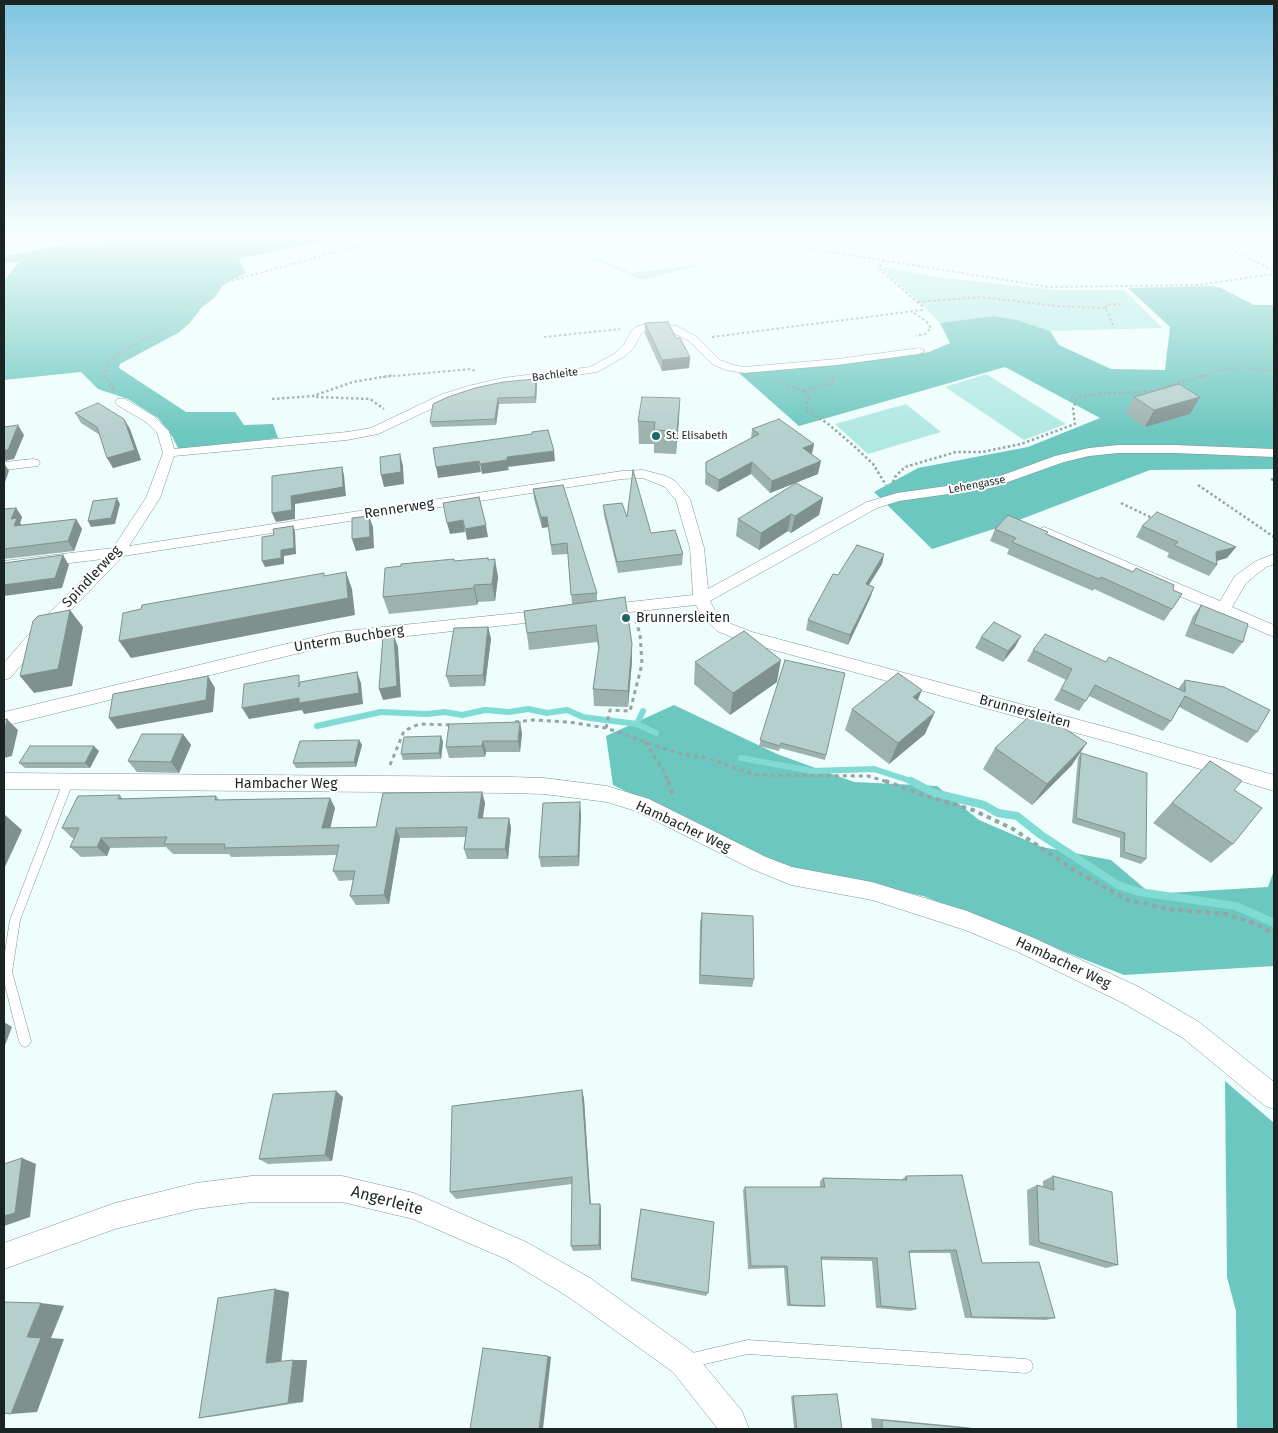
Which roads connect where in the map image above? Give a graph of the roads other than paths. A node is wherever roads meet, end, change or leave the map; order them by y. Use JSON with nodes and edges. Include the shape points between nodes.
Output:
{"nodes":[{"id":1,"x":919,"y":352,"type":"dead end"},
{"id":2,"x":121,"y":402,"type":"road end"},
{"id":3,"x":1274,"y":452,"type":"edge"},
{"id":4,"x":169,"y":453,"type":"junction"},
{"id":5,"x":33,"y":463,"type":"dead end"},
{"id":6,"x":4,"y":466,"type":"edge"},
{"id":7,"x":1044,"y":532,"type":"edge"},
{"id":8,"x":118,"y":552,"type":"junction"},
{"id":9,"x":1274,"y":559,"type":"edge"},
{"id":10,"x":4,"y":566,"type":"edge"},
{"id":11,"x":701,"y":599,"type":"junction"},
{"id":12,"x":1224,"y":609,"type":"junction"},
{"id":13,"x":587,"y":612,"type":"edge"},
{"id":14,"x":559,"y":615,"type":"edge"},
{"id":15,"x":1274,"y":631,"type":"edge"},
{"id":16,"x":4,"y":674,"type":"edge"},
{"id":17,"x":4,"y":719,"type":"edge"},
{"id":18,"x":4,"y":782,"type":"edge"},
{"id":19,"x":68,"y":782,"type":"junction"},
{"id":20,"x":1274,"y":783,"type":"edge"},
{"id":21,"x":25,"y":1041,"type":"dead end"},
{"id":22,"x":1274,"y":1098,"type":"edge"},
{"id":23,"x":4,"y":1256,"type":"edge"},
{"id":24,"x":683,"y":1362,"type":"junction"},
{"id":25,"x":1026,"y":1366,"type":"dead end"},
{"id":26,"x":734,"y":1429,"type":"edge"}],
"edges":[{"from":1,"to":4,"type":"street","name":"Bachleite","via":[[744,370],[716,362],[693,339],[673,328],[652,326],[638,330],[618,356],[593,370],[472,389],[444,398],[374,431]]},
{"from":2,"to":4,"type":"street","via":[[157,424],[163,431]]},
{"from":3,"to":11,"type":"street","name":"Lehengasse","via":[[1175,449],[1088,452],[991,484],[897,497],[872,505]]},
{"from":4,"to":8,"type":"street","name":"Spindlerweg","via":[[153,498]]},
{"from":5,"to":6,"type":"street"},
{"from":7,"to":12,"type":"street"},
{"from":8,"to":10,"type":"street","name":"Rennerweg"},
{"from":8,"to":11,"type":"street","name":"Rennerweg","via":[[643,474],[670,484],[683,499],[697,548]]},
{"from":8,"to":16,"type":"street","name":"Spindlerweg"},
{"from":9,"to":12,"type":"street","via":[[1260,564],[1240,580]]},
{"from":11,"to":13,"type":"street"},
{"from":11,"to":20,"type":"street","name":"Brunnersleiten","via":[[714,620],[747,637]]},
{"from":12,"to":15,"type":"street"},
{"from":14,"to":17,"type":"street","name":"Unterm Buchberg","via":[[336,638]]},
{"from":18,"to":19,"type":"street","name":"Hambacher Weg"},
{"from":19,"to":21,"type":"lane","via":[[15,920],[7,972]]},
{"from":19,"to":22,"type":"street","name":"Hambacher Weg","via":[[510,785],[607,794],[642,805],[759,864],[791,876],[872,891],[967,921],[1026,945],[1131,995],[1190,1030]]},
{"from":23,"to":24,"type":"street","name":"Angerleite","via":[[115,1216],[196,1196],[252,1189],[342,1189],[414,1206],[516,1251],[580,1288]]},
{"from":24,"to":25,"type":"lane","via":[[748,1347]]},
{"from":24,"to":26,"type":"street","name":"Angerleite"}]}
